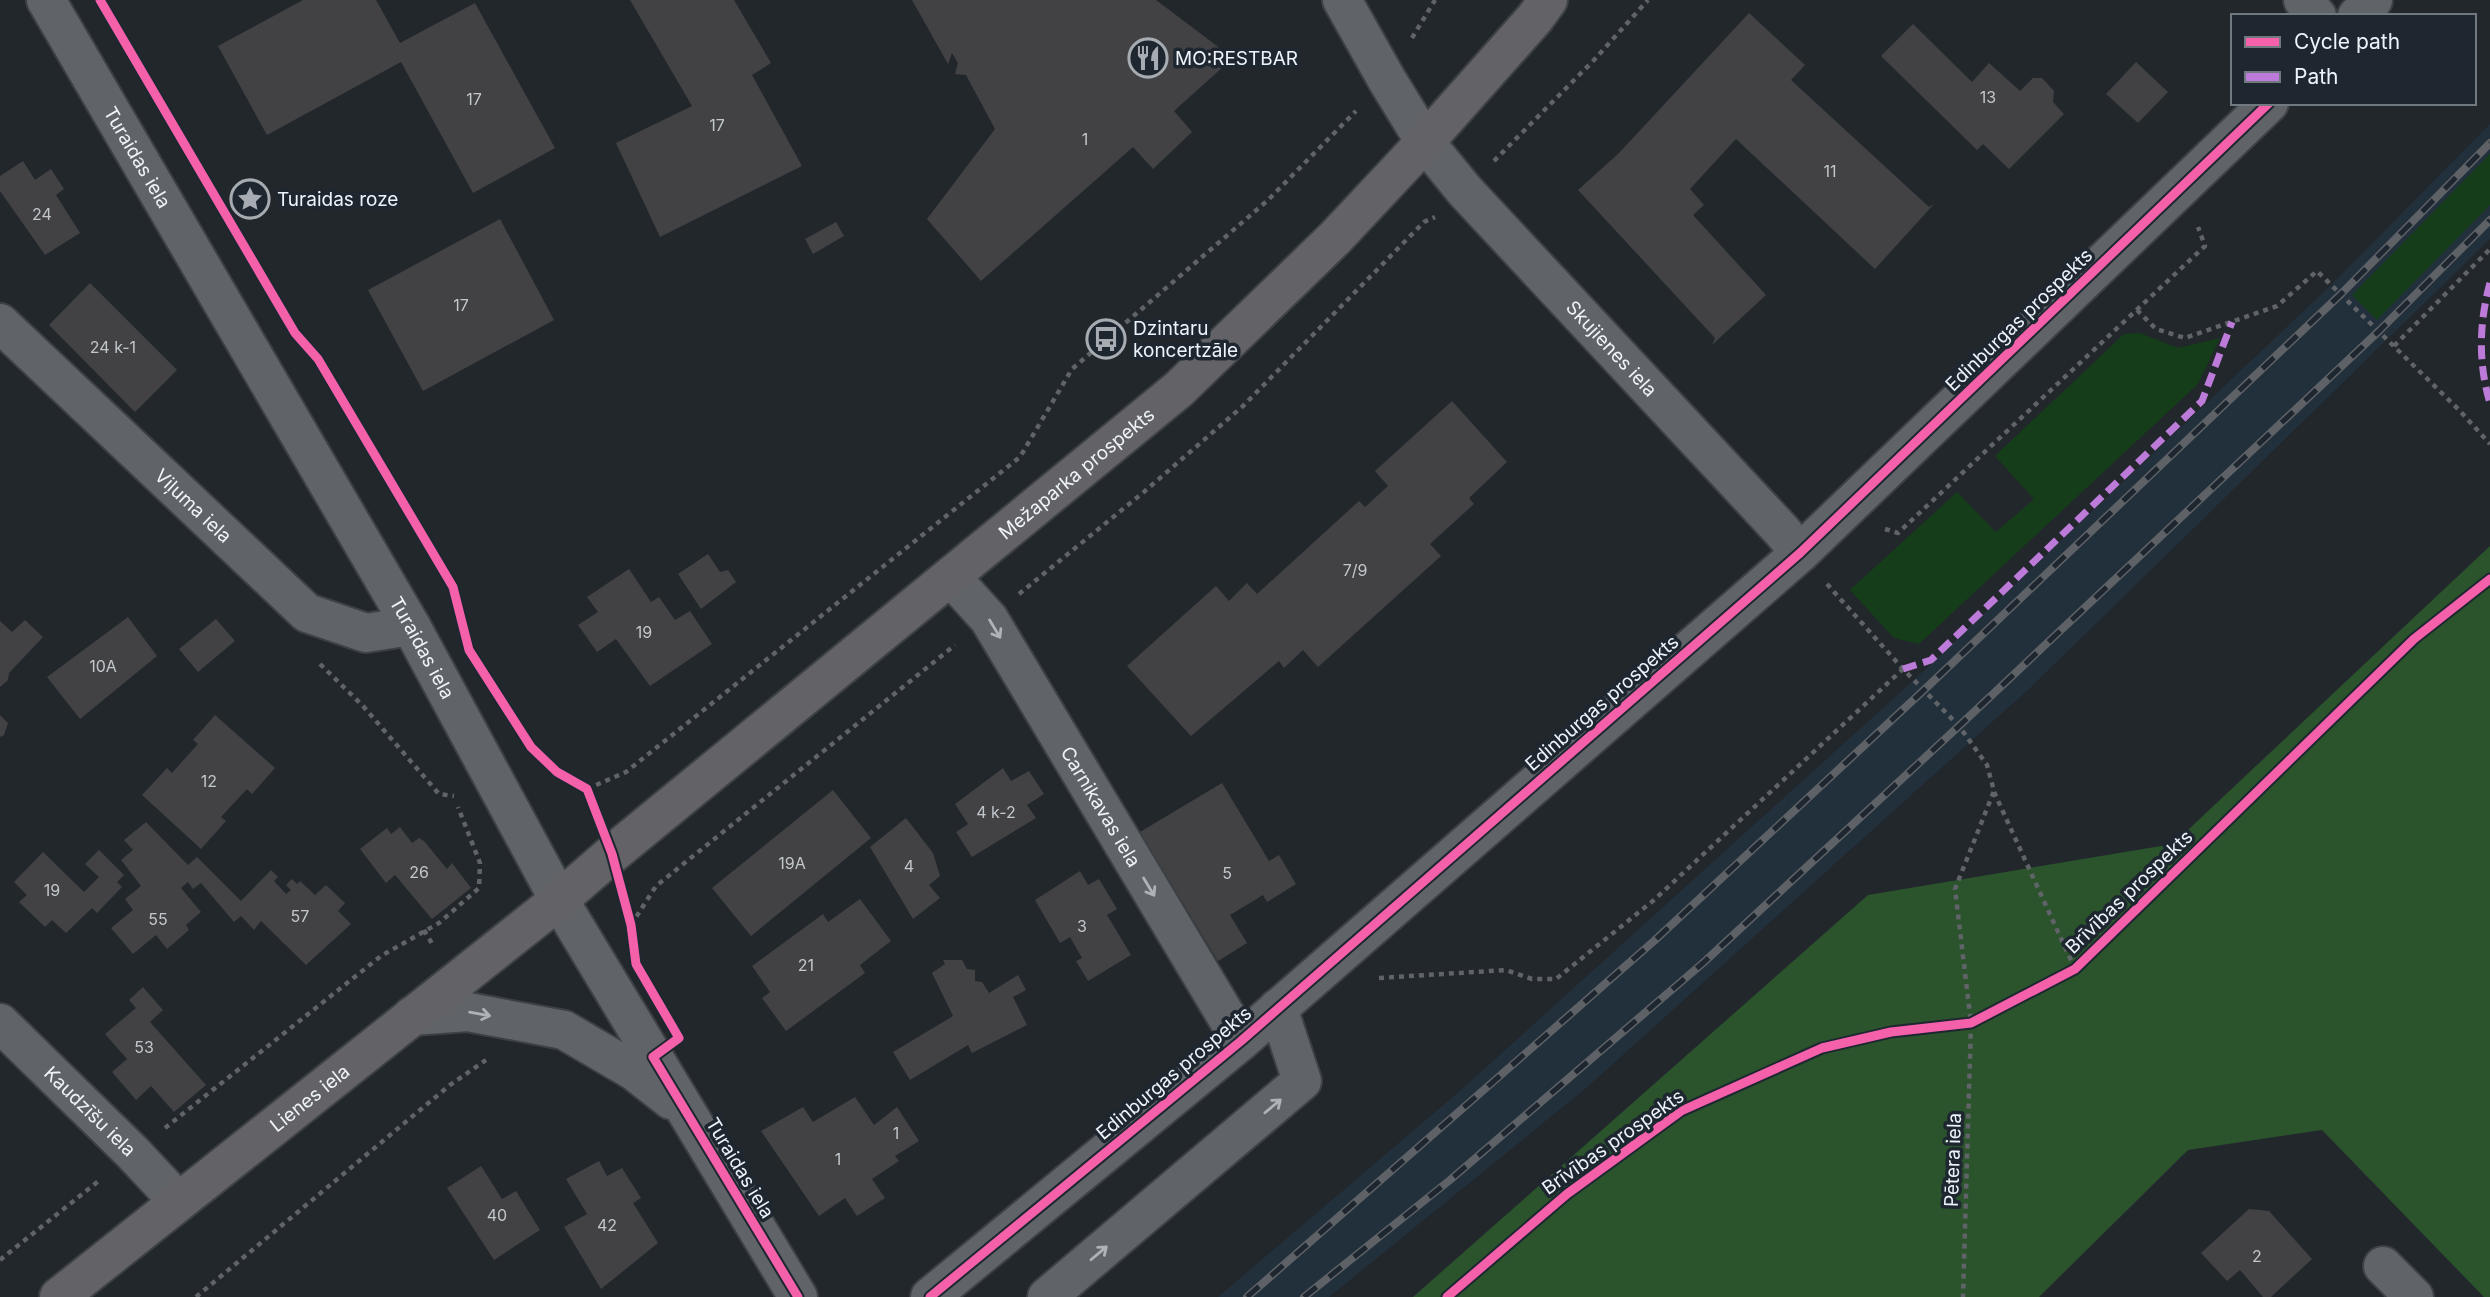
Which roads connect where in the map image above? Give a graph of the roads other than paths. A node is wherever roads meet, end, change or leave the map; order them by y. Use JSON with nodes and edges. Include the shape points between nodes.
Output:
{"nodes":[{"id":1,"x":46,"y":0,"type":"edge"},
{"id":2,"x":1342,"y":0,"type":"edge"},
{"id":3,"x":1548,"y":0,"type":"edge"},
{"id":4,"x":2303,"y":0,"type":"edge"},
{"id":5,"x":2372,"y":0,"type":"edge"},
{"id":6,"x":2315,"y":14,"type":"edge"},
{"id":7,"x":2359,"y":14,"type":"edge"},
{"id":8,"x":2267,"y":105,"type":"edge"},
{"id":9,"x":1425,"y":142,"type":"junction"},
{"id":10,"x":0,"y":323,"type":"edge"},
{"id":11,"x":1800,"y":553,"type":"junction"},
{"id":12,"x":951,"y":577,"type":"junction"},
{"id":13,"x":411,"y":626,"type":"junction"},
{"id":14,"x":559,"y":900,"type":"junction"},
{"id":15,"x":1278,"y":1008,"type":"junction"},
{"id":16,"x":412,"y":1016,"type":"junction"},
{"id":17,"x":0,"y":1023,"type":"edge"},
{"id":18,"x":1241,"y":1041,"type":"junction"},
{"id":19,"x":684,"y":1109,"type":"junction"},
{"id":20,"x":178,"y":1201,"type":"junction"},
{"id":21,"x":2383,"y":1266,"type":"dead end"},
{"id":22,"x":938,"y":1295,"type":"edge"},
{"id":23,"x":59,"y":1297,"type":"edge"},
{"id":24,"x":798,"y":1297,"type":"edge"},
{"id":25,"x":1047,"y":1297,"type":"edge"},
{"id":26,"x":2414,"y":1297,"type":"edge"}],
"edges":[{"from":1,"to":13,"type":"street","name":"Turaidas iela"},
{"from":2,"to":9,"type":"street","name":"Skujienes iela"},
{"from":3,"to":9,"type":"main road","name":"Mežaparka prospekts"},
{"from":4,"to":6,"type":"street"},
{"from":5,"to":7,"type":"street"},
{"from":8,"to":11,"type":"street","name":"Edinburgas prospekts"},
{"from":9,"to":11,"type":"street","name":"Skujienes iela"},
{"from":9,"to":12,"type":"main road","name":"Mežaparka prospekts","via":[[1335,238],[1179,388]]},
{"from":10,"to":13,"type":"street","name":"Viļuma iela","via":[[307,613],[366,633]]},
{"from":11,"to":15,"type":"street","name":"Edinburgas prospekts"},
{"from":12,"to":14,"type":"main road","name":"Mežaparka prospekts"},
{"from":12,"to":18,"type":"street","name":"Carnikavas iela","one_way":true,"via":[[989,619]]},
{"from":13,"to":14,"type":"street","name":"Turaidas iela"},
{"from":14,"to":16,"type":"main road","name":"Lienes iela"},
{"from":14,"to":19,"type":"street","name":"Turaidas iela"},
{"from":15,"to":18,"type":"street","name":"Edinburgas prospekts"},
{"from":25,"to":15,"type":"street","one_way":true,"via":[[1302,1081]]},
{"from":16,"to":19,"type":"street","one_way":true,"via":[[468,1012],[564,1030],[634,1071]]},
{"from":16,"to":20,"type":"main road","name":"Lienes iela"},
{"from":17,"to":20,"type":"street","name":"Kaudzīšu iela"},
{"from":18,"to":22,"type":"street","name":"Edinburgas prospekts"},
{"from":19,"to":24,"type":"street","name":"Turaidas iela"},
{"from":20,"to":23,"type":"main road","name":"Lienes iela"},
{"from":21,"to":26,"type":"street"}]}
